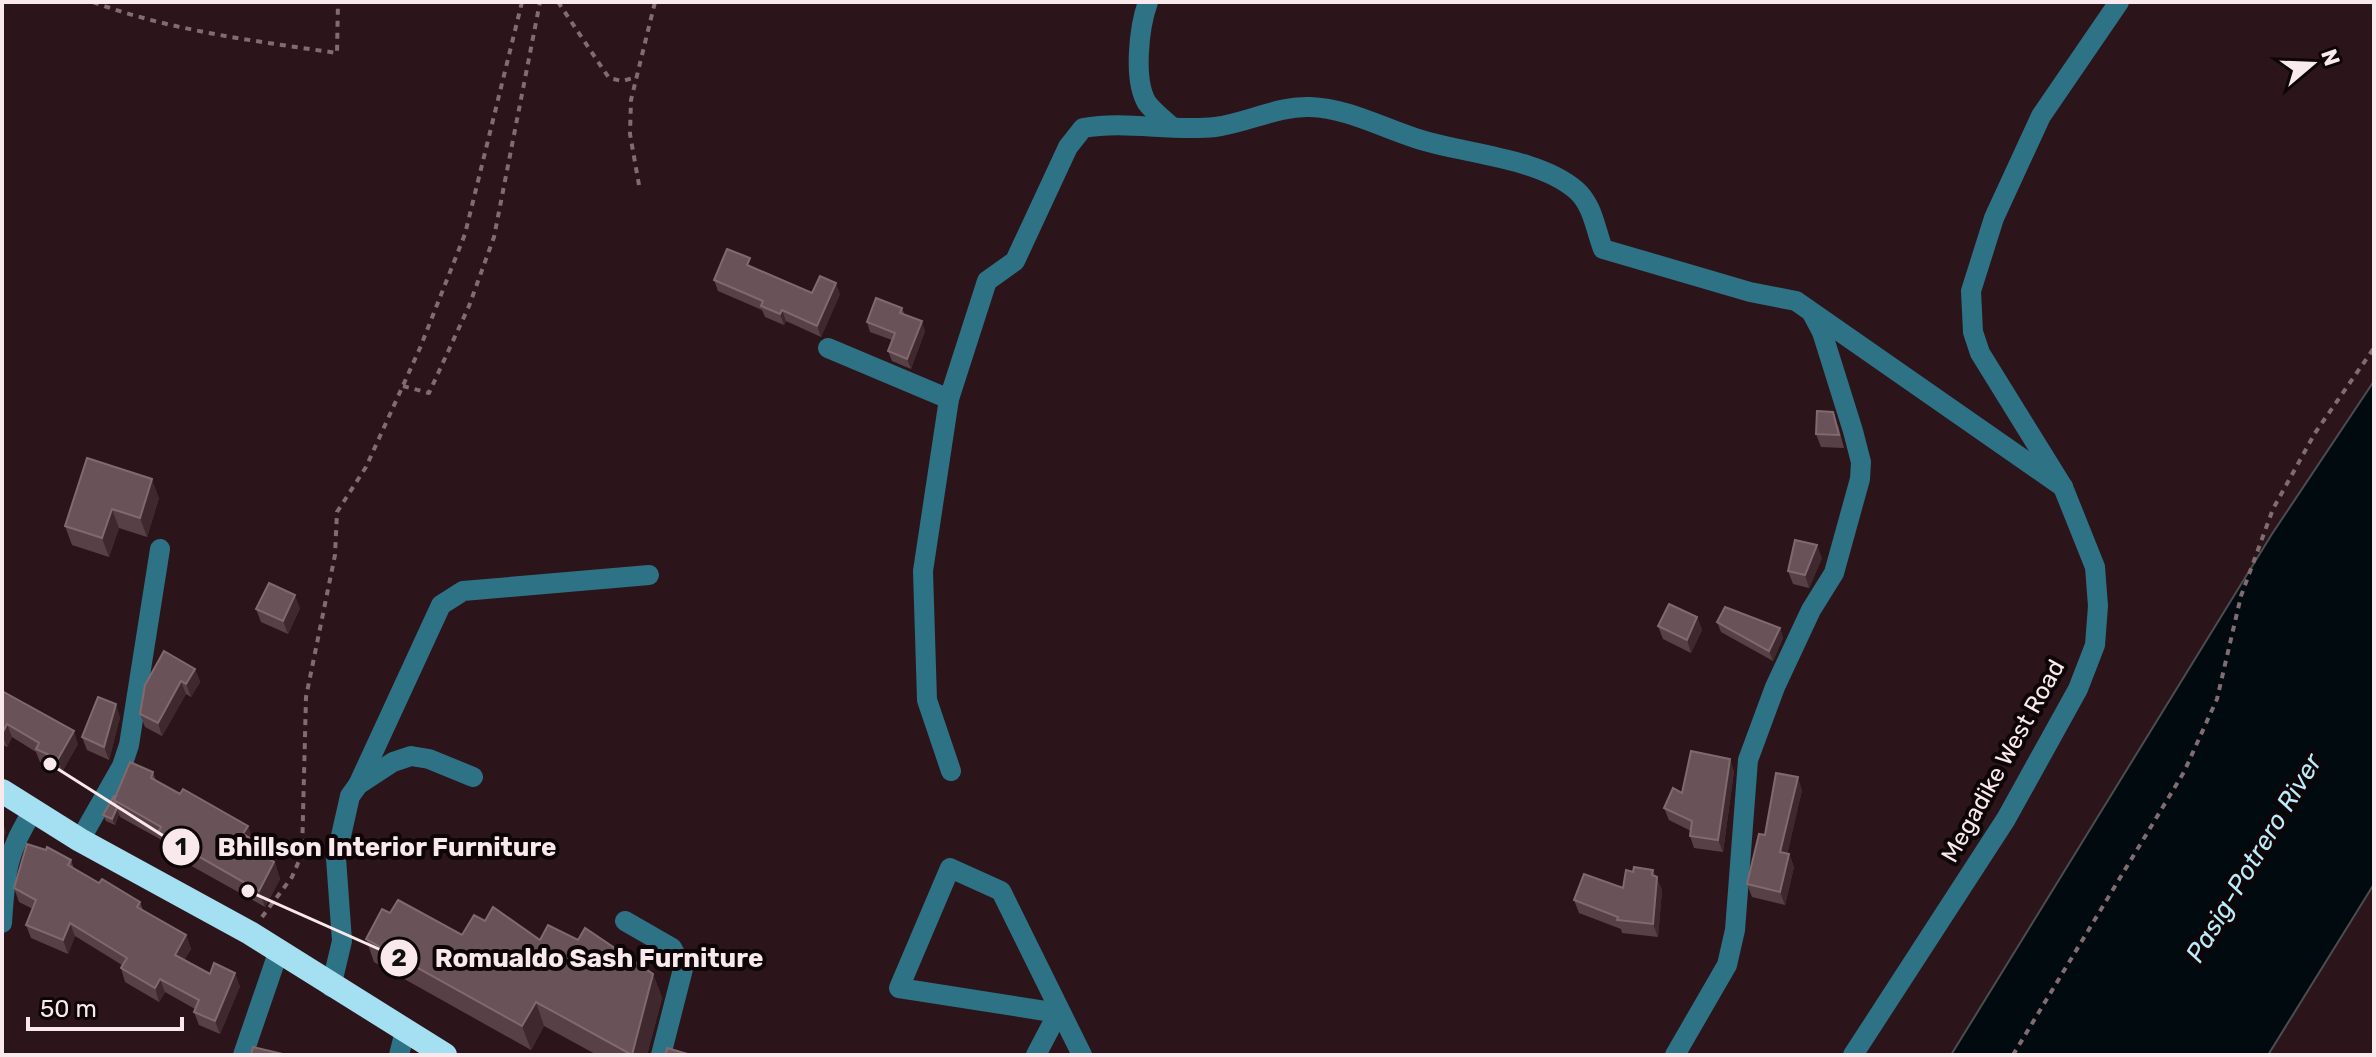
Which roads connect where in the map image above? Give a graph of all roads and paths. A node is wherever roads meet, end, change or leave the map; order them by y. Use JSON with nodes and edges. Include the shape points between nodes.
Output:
{"nodes":[{"id":1,"x":93,"y":2,"type":"edge"},
{"id":2,"x":338,"y":2,"type":"edge"},
{"id":3,"x":522,"y":2,"type":"edge"},
{"id":4,"x":540,"y":2,"type":"edge"},
{"id":5,"x":558,"y":2,"type":"edge"},
{"id":6,"x":655,"y":2,"type":"edge"},
{"id":7,"x":1148,"y":2,"type":"edge"},
{"id":8,"x":2119,"y":2,"type":"edge"},
{"id":9,"x":637,"y":77,"type":"junction"},
{"id":10,"x":1171,"y":126,"type":"junction"},
{"id":11,"x":639,"y":185,"type":"dead end"},
{"id":12,"x":1811,"y":310,"type":"junction"},
{"id":13,"x":828,"y":348,"type":"dead end"},
{"id":14,"x":2374,"y":348,"type":"edge"},
{"id":15,"x":403,"y":386,"type":"junction"},
{"id":16,"x":949,"y":399,"type":"junction"},
{"id":17,"x":2063,"y":487,"type":"junction"},
{"id":18,"x":160,"y":549,"type":"dead end"},
{"id":19,"x":649,"y":575,"type":"dead end"},
{"id":20,"x":951,"y":771,"type":"dead end"},
{"id":21,"x":473,"y":777,"type":"dead end"},
{"id":22,"x":358,"y":785,"type":"junction"},
{"id":23,"x":2,"y":791,"type":"edge"},
{"id":24,"x":34,"y":810,"type":"junction"},
{"id":25,"x":80,"y":840,"type":"junction"},
{"id":26,"x":625,"y":921,"type":"dead end"},
{"id":27,"x":2,"y":923,"type":"edge"},
{"id":28,"x":250,"y":933,"type":"junction"},
{"id":29,"x":278,"y":953,"type":"junction"},
{"id":30,"x":331,"y":987,"type":"junction"},
{"id":31,"x":1058,"y":1013,"type":"junction"},
{"id":32,"x":405,"y":1031,"type":"junction"},
{"id":33,"x":243,"y":1055,"type":"edge"},
{"id":34,"x":399,"y":1055,"type":"edge"},
{"id":35,"x":445,"y":1055,"type":"edge"},
{"id":36,"x":661,"y":1055,"type":"edge"},
{"id":37,"x":1036,"y":1055,"type":"edge"},
{"id":38,"x":1082,"y":1055,"type":"edge"},
{"id":39,"x":1675,"y":1055,"type":"edge"},
{"id":40,"x":1853,"y":1055,"type":"edge"},
{"id":41,"x":2013,"y":1055,"type":"edge"}],
"edges":[{"from":1,"to":2,"type":"path","via":[[223,36],[337,53]]},
{"from":3,"to":15,"type":"path","via":[[465,234]]},
{"from":4,"to":15,"type":"path","via":[[486,261],[429,393]]},
{"from":5,"to":9,"type":"path","via":[[609,78]]},
{"from":6,"to":9,"type":"path"},
{"from":7,"to":10,"type":"street","via":[[1139,36],[1141,83],[1147,103]]},
{"from":8,"to":17,"type":"street","name":"Megadike West Road","via":[[2041,116],[1994,218],[1971,291],[1980,353]]},
{"from":9,"to":11,"type":"path","via":[[630,134]]},
{"from":10,"to":12,"type":"street","via":[[1216,127],[1280,109],[1344,113],[1563,180],[1591,207],[1603,249],[1796,301]]},
{"from":10,"to":16,"type":"street","via":[[1083,128],[1068,147],[1015,261],[987,281]]},
{"from":12,"to":17,"type":"street"},
{"from":12,"to":39,"type":"street","via":[[1853,431],[1860,479],[1834,573],[1775,687],[1748,760],[1735,930],[1727,965]]},
{"from":13,"to":16,"type":"street"},
{"from":14,"to":41,"type":"path","via":[[2315,433],[2273,509],[2241,596],[2217,699],[2184,772]]},
{"from":15,"to":28,"type":"path","via":[[366,467],[337,512],[335,555],[306,697],[302,854],[292,877]]},
{"from":16,"to":20,"type":"street","via":[[923,571],[927,700]]},
{"from":17,"to":40,"type":"street","name":"Megadike West Road","via":[[2095,567],[2095,645],[2078,689],[2006,819]]},
{"from":18,"to":25,"type":"street","via":[[129,745]]},
{"from":19,"to":22,"type":"street","via":[[463,591],[441,605]]},
{"from":21,"to":22,"type":"street","via":[[411,756]]},
{"from":22,"to":30,"type":"street","via":[[345,811],[336,858],[342,941]]},
{"from":23,"to":24,"type":"highway"},
{"from":24,"to":25,"type":"highway"},
{"from":24,"to":27,"type":"street","via":[[6,862]]},
{"from":25,"to":28,"type":"highway"},
{"from":26,"to":36,"type":"street","via":[[672,948],[683,969]]},
{"from":28,"to":29,"type":"highway"},
{"from":29,"to":30,"type":"highway"},
{"from":29,"to":33,"type":"street"},
{"from":30,"to":32,"type":"highway"},
{"from":31,"to":31,"type":"street","via":[[899,988],[950,868],[1001,891]]},
{"from":31,"to":37,"type":"street"},
{"from":31,"to":38,"type":"street"},
{"from":32,"to":34,"type":"street"},
{"from":32,"to":35,"type":"highway"}]}
